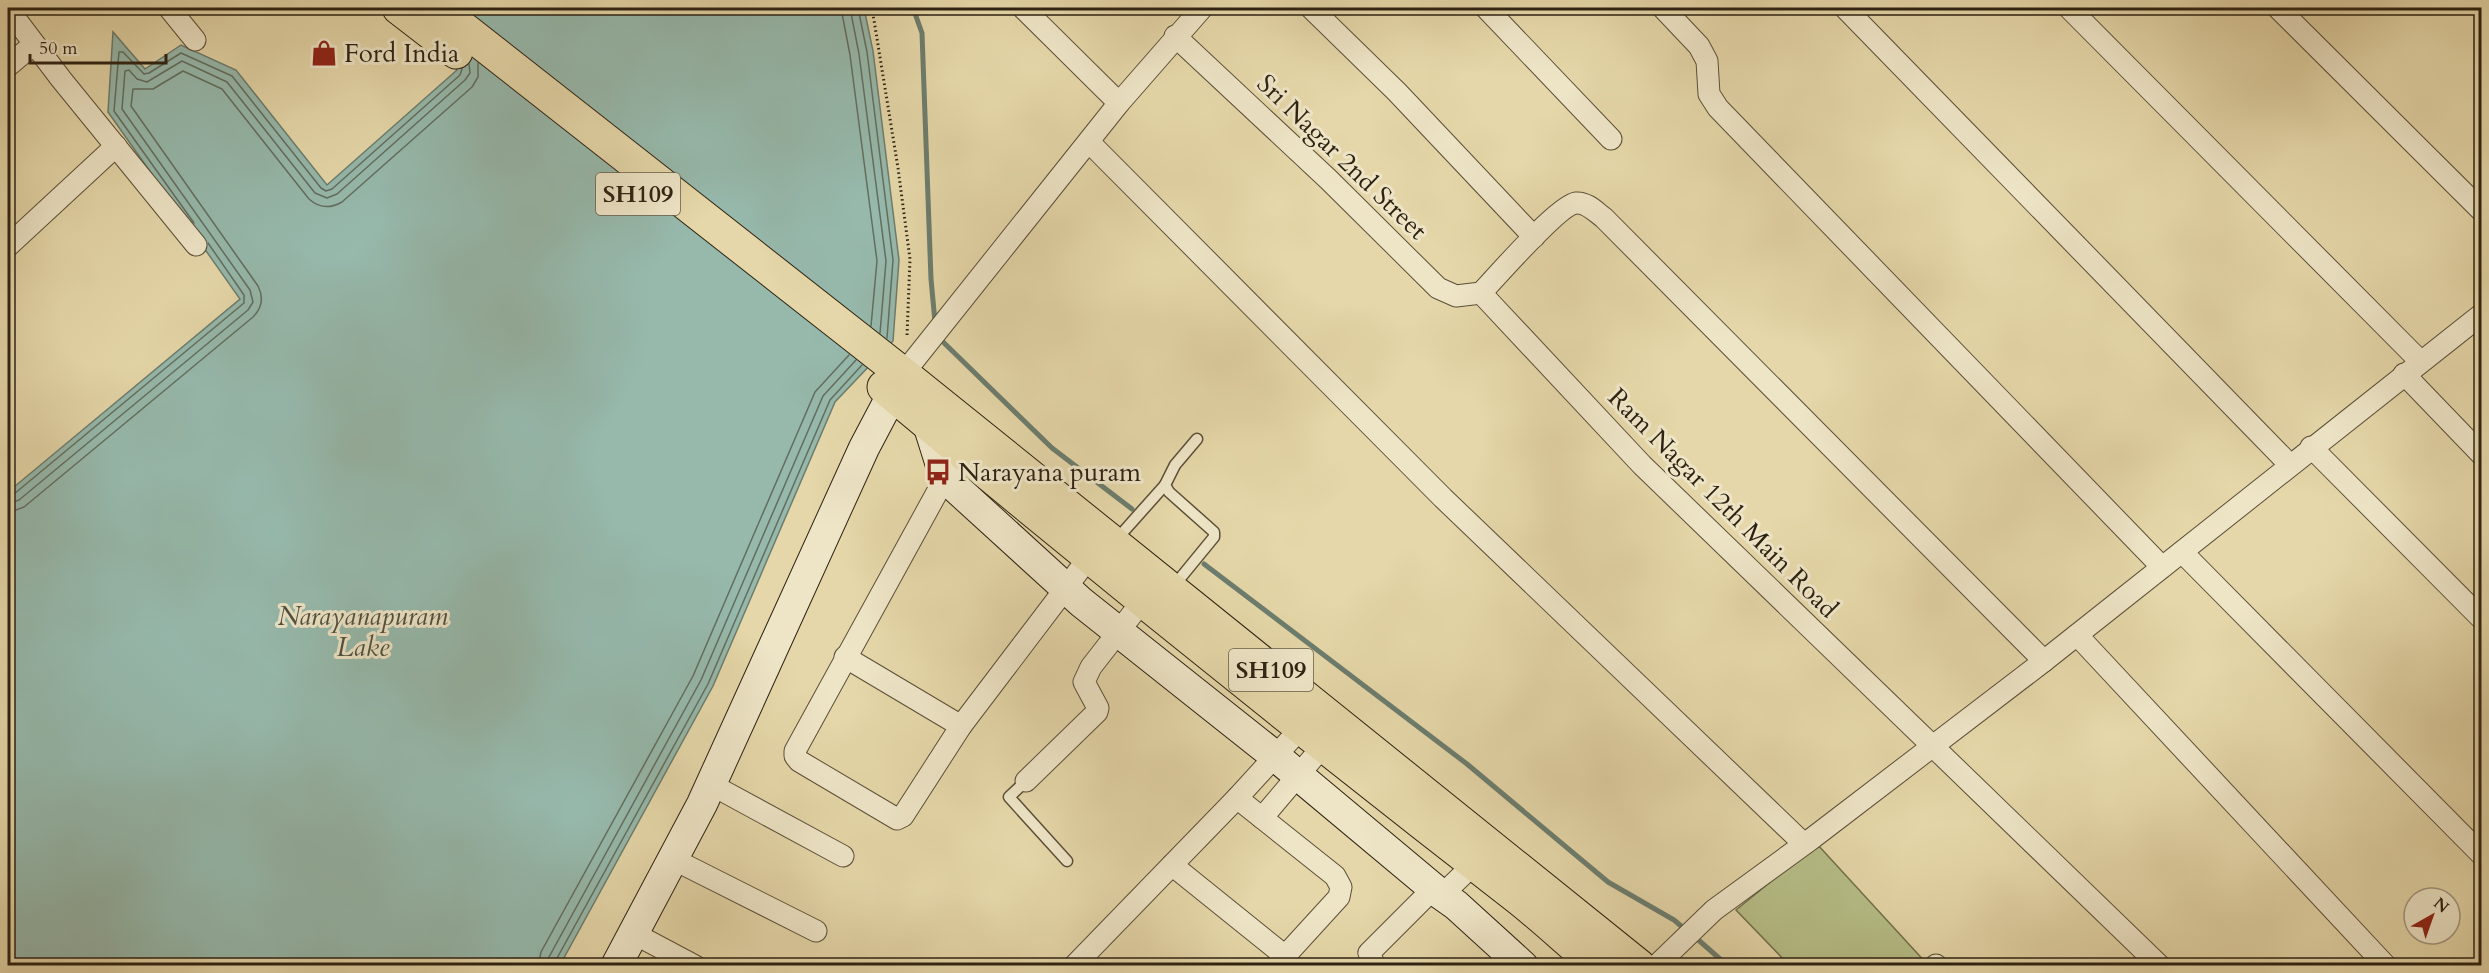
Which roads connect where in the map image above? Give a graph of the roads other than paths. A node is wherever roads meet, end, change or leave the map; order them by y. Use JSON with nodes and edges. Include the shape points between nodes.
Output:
{"nodes":[{"id":1,"x":169,"y":8,"type":"edge"},
{"id":2,"x":399,"y":8,"type":"edge"},
{"id":3,"x":437,"y":8,"type":"edge"},
{"id":4,"x":1023,"y":8,"type":"edge"},
{"id":5,"x":1202,"y":8,"type":"edge"},
{"id":6,"x":1311,"y":8,"type":"edge"},
{"id":7,"x":1486,"y":8,"type":"edge"},
{"id":8,"x":1663,"y":8,"type":"edge"},
{"id":9,"x":1845,"y":8,"type":"edge"},
{"id":10,"x":2069,"y":8,"type":"edge"},
{"id":11,"x":2278,"y":8,"type":"edge"},
{"id":12,"x":8,"y":9,"type":"edge"},
{"id":13,"x":1175,"y":36,"type":"junction"},
{"id":14,"x":195,"y":40,"type":"dead end"},
{"id":15,"x":34,"y":44,"type":"junction"},
{"id":16,"x":8,"y":66,"type":"edge"},
{"id":17,"x":1119,"y":103,"type":"junction"},
{"id":18,"x":1611,"y":139,"type":"dead end"},
{"id":19,"x":1089,"y":142,"type":"junction"},
{"id":20,"x":116,"y":146,"type":"junction"},
{"id":21,"x":2481,"y":211,"type":"edge"},
{"id":22,"x":1534,"y":237,"type":"junction"},
{"id":23,"x":196,"y":245,"type":"dead end"},
{"id":24,"x":8,"y":246,"type":"edge"},
{"id":25,"x":1481,"y":293,"type":"junction"},
{"id":26,"x":2481,"y":314,"type":"edge"},
{"id":27,"x":2412,"y":367,"type":"junction"},
{"id":28,"x":898,"y":384,"type":"junction"},
{"id":29,"x":1197,"y":439,"type":"dead end"},
{"id":30,"x":2311,"y":447,"type":"junction"},
{"id":31,"x":2481,"y":455,"type":"edge"},
{"id":32,"x":952,"y":464,"type":"junction"},
{"id":33,"x":2290,"y":465,"type":"junction"},
{"id":34,"x":1165,"y":485,"type":"junction"},
{"id":35,"x":1102,"y":549,"type":"junction"},
{"id":36,"x":2182,"y":552,"type":"junction"},
{"id":37,"x":2162,"y":567,"type":"junction"},
{"id":38,"x":1066,"y":586,"type":"junction"},
{"id":39,"x":1158,"y":594,"type":"junction"},
{"id":40,"x":2481,"y":619,"type":"edge"},
{"id":41,"x":1119,"y":632,"type":"junction"},
{"id":42,"x":2077,"y":635,"type":"junction"},
{"id":43,"x":844,"y":657,"type":"junction"},
{"id":44,"x":2044,"y":662,"type":"junction"},
{"id":45,"x":961,"y":726,"type":"junction"},
{"id":46,"x":1312,"y":737,"type":"junction"},
{"id":47,"x":1932,"y":746,"type":"junction"},
{"id":48,"x":1275,"y":756,"type":"junction"},
{"id":49,"x":1298,"y":775,"type":"junction"},
{"id":50,"x":1026,"y":781,"type":"joint"},
{"id":51,"x":711,"y":785,"type":"junction"},
{"id":52,"x":1238,"y":798,"type":"junction"},
{"id":53,"x":1262,"y":818,"type":"junction"},
{"id":54,"x":1804,"y":844,"type":"junction"},
{"id":55,"x":2481,"y":855,"type":"edge"},
{"id":56,"x":843,"y":856,"type":"dead end"},
{"id":57,"x":673,"y":859,"type":"junction"},
{"id":58,"x":1067,"y":861,"type":"dead end"},
{"id":59,"x":1473,"y":865,"type":"junction"},
{"id":60,"x":1172,"y":866,"type":"junction"},
{"id":61,"x":1439,"y":893,"type":"junction"},
{"id":62,"x":816,"y":930,"type":"dead end"},
{"id":63,"x":633,"y":933,"type":"junction"},
{"id":64,"x":1281,"y":961,"type":"edge"},
{"id":65,"x":1593,"y":964,"type":"edge"},
{"id":66,"x":616,"y":966,"type":"edge"},
{"id":67,"x":695,"y":966,"type":"edge"},
{"id":68,"x":1074,"y":966,"type":"edge"},
{"id":69,"x":1376,"y":966,"type":"edge"},
{"id":70,"x":1522,"y":966,"type":"edge"},
{"id":71,"x":1640,"y":966,"type":"edge"},
{"id":72,"x":1656,"y":966,"type":"edge"},
{"id":73,"x":2160,"y":966,"type":"edge"},
{"id":74,"x":2386,"y":966,"type":"edge"}],
"edges":[{"from":1,"to":14,"type":"street"},
{"from":2,"to":28,"type":"main road","number":"SH109"},
{"from":3,"to":28,"type":"main road","number":"SH109"},
{"from":4,"to":17,"type":"street"},
{"from":5,"to":13,"type":"street"},
{"from":6,"to":22,"type":"street","via":[[1397,92]]},
{"from":7,"to":18,"type":"street"},
{"from":8,"to":37,"type":"street","via":[[1699,46],[1707,61],[1709,94],[1718,108]]},
{"from":9,"to":33,"type":"street"},
{"from":10,"to":27,"type":"street"},
{"from":11,"to":21,"type":"street"},
{"from":12,"to":15,"type":"street"},
{"from":13,"to":17,"type":"street"},
{"from":13,"to":25,"type":"street","name":"Sri Nagar 2nd Street","via":[[1438,288],[1456,296]]},
{"from":15,"to":16,"type":"street"},
{"from":15,"to":20,"type":"street"},
{"from":17,"to":19,"type":"street"},
{"from":19,"to":28,"type":"street","via":[[931,337]]},
{"from":19,"to":54,"type":"street","via":[[1443,498]]},
{"from":20,"to":23,"type":"street"},
{"from":20,"to":24,"type":"street"},
{"from":22,"to":25,"type":"street"},
{"from":22,"to":44,"type":"street","via":[[1576,203],[1588,206],[1604,218]]},
{"from":25,"to":47,"type":"street","name":"Ram Nagar 12th Main Road","via":[[1642,465]]},
{"from":26,"to":27,"type":"street"},
{"from":27,"to":30,"type":"street"},
{"from":27,"to":31,"type":"street"},
{"from":28,"to":32,"type":"main road","number":"SH109"},
{"from":28,"to":35,"type":"main road","number":"SH109"},
{"from":28,"to":51,"type":"street","via":[[864,448]]},
{"from":29,"to":34,"type":"lane","via":[[1175,465]]},
{"from":30,"to":33,"type":"street"},
{"from":30,"to":40,"type":"street"},
{"from":32,"to":35,"type":"main road","number":"SH109"},
{"from":32,"to":38,"type":"street"},
{"from":32,"to":43,"type":"street"},
{"from":33,"to":36,"type":"street"},
{"from":34,"to":35,"type":"lane"},
{"from":34,"to":39,"type":"lane","via":[[1214,532],[1214,537]]},
{"from":35,"to":38,"type":"street"},
{"from":35,"to":39,"type":"main road","number":"SH109"},
{"from":36,"to":37,"type":"street"},
{"from":36,"to":55,"type":"street"},
{"from":37,"to":42,"type":"street"},
{"from":38,"to":41,"type":"street"},
{"from":38,"to":45,"type":"street"},
{"from":39,"to":41,"type":"street"},
{"from":39,"to":46,"type":"main road","number":"SH109"},
{"from":39,"to":71,"type":"main road","number":"SH109"},
{"from":41,"to":48,"type":"street"},
{"from":41,"to":50,"type":"street","via":[[1084,682],[1098,708],[1096,712]]},
{"from":42,"to":44,"type":"street"},
{"from":42,"to":74,"type":"street"},
{"from":43,"to":45,"type":"street"},
{"from":43,"to":45,"type":"street","via":[[795,756],[891,818],[903,816]]},
{"from":44,"to":47,"type":"street"},
{"from":46,"to":48,"type":"street"},
{"from":46,"to":49,"type":"street"},
{"from":46,"to":59,"type":"main road","number":"SH109"},
{"from":47,"to":54,"type":"street"},
{"from":47,"to":73,"type":"street","name":"Ram Nagar 12th Main Road"},
{"from":48,"to":49,"type":"street"},
{"from":48,"to":52,"type":"street"},
{"from":49,"to":53,"type":"street"},
{"from":49,"to":61,"type":"street"},
{"from":50,"to":58,"type":"lane","via":[[1009,797]]},
{"from":51,"to":56,"type":"street"},
{"from":51,"to":57,"type":"street"},
{"from":52,"to":53,"type":"street"},
{"from":52,"to":60,"type":"street"},
{"from":53,"to":64,"type":"street","via":[[1335,876],[1341,887],[1339,897]]},
{"from":54,"to":72,"type":"street","via":[[1714,910]]},
{"from":57,"to":62,"type":"street"},
{"from":57,"to":63,"type":"street"},
{"from":59,"to":61,"type":"street","via":[[1445,892]]},
{"from":59,"to":65,"type":"main road","number":"SH109","via":[[1518,898]]},
{"from":60,"to":64,"type":"street"},
{"from":60,"to":68,"type":"street"},
{"from":61,"to":69,"type":"street","via":[[1426,897],[1369,953]]},
{"from":61,"to":70,"type":"street"},
{"from":63,"to":66,"type":"street"},
{"from":63,"to":67,"type":"street"}]}
